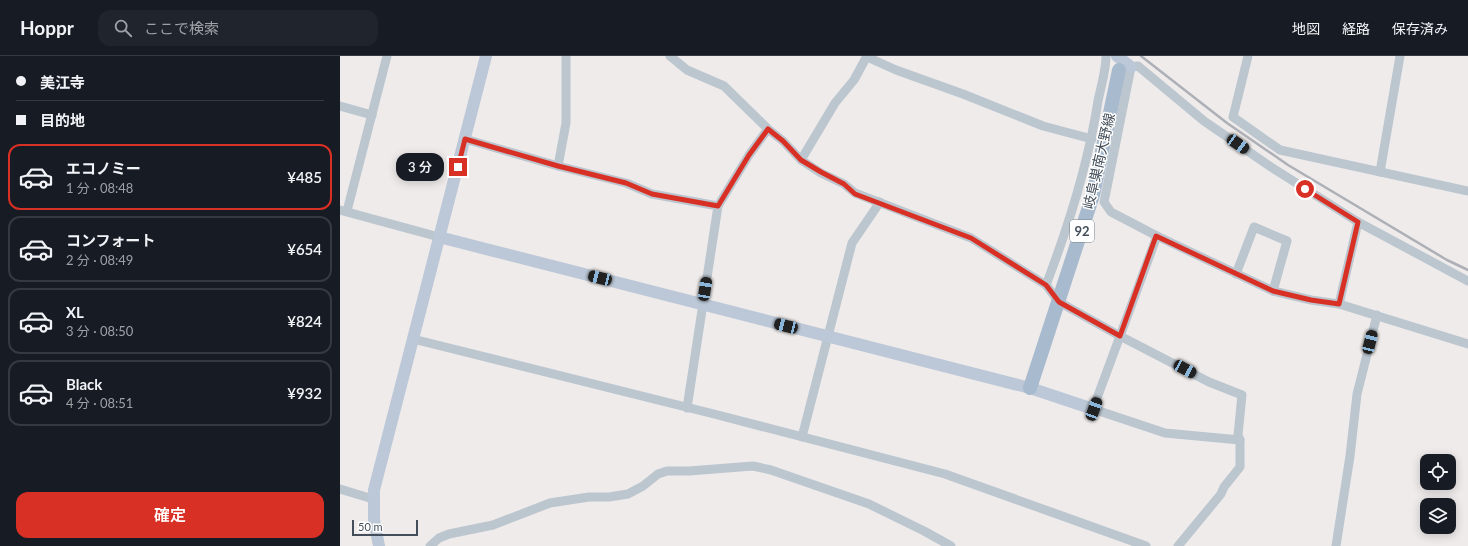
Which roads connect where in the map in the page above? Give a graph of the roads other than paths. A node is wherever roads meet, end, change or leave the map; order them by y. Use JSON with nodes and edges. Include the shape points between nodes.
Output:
{"nodes":[{"id":1,"x":387,"y":56,"type":"edge"},
{"id":2,"x":486,"y":56,"type":"edge"},
{"id":3,"x":566,"y":56,"type":"edge"},
{"id":4,"x":670,"y":56,"type":"edge"},
{"id":5,"x":867,"y":56,"type":"edge"},
{"id":6,"x":1248,"y":56,"type":"edge"},
{"id":7,"x":1400,"y":56,"type":"edge"},
{"id":8,"x":1113,"y":60,"type":"edge"},
{"id":9,"x":340,"y":106,"type":"edge"},
{"id":10,"x":372,"y":115,"type":"junction"},
{"id":11,"x":768,"y":129,"type":"junction"},
{"id":12,"x":465,"y":139,"type":"junction"},
{"id":13,"x":1092,"y":139,"type":"junction"},
{"id":14,"x":801,"y":160,"type":"junction"},
{"id":15,"x":558,"y":166,"type":"junction"},
{"id":16,"x":1380,"y":172,"type":"junction"},
{"id":17,"x":1468,"y":191,"type":"edge"},
{"id":18,"x":880,"y":202,"type":"junction"},
{"id":19,"x":718,"y":206,"type":"junction"},
{"id":20,"x":343,"y":211,"type":"edge"},
{"id":21,"x":1358,"y":222,"type":"junction"},
{"id":22,"x":1156,"y":236,"type":"junction"},
{"id":23,"x":440,"y":237,"type":"junction"},
{"id":24,"x":1236,"y":274,"type":"junction"},
{"id":25,"x":1468,"y":281,"type":"edge"},
{"id":26,"x":1046,"y":285,"type":"junction"},
{"id":27,"x":1273,"y":291,"type":"junction"},
{"id":28,"x":1059,"y":302,"type":"junction"},
{"id":29,"x":702,"y":304,"type":"junction"},
{"id":30,"x":1339,"y":304,"type":"junction"},
{"id":31,"x":1377,"y":315,"type":"junction"},
{"id":32,"x":1120,"y":336,"type":"junction"},
{"id":33,"x":829,"y":337,"type":"junction"},
{"id":34,"x":413,"y":339,"type":"junction"},
{"id":35,"x":1468,"y":344,"type":"edge"},
{"id":36,"x":1030,"y":388,"type":"junction"},
{"id":37,"x":687,"y":408,"type":"junction"},
{"id":38,"x":1094,"y":409,"type":"junction"},
{"id":39,"x":802,"y":437,"type":"junction"},
{"id":40,"x":1240,"y":440,"type":"junction"},
{"id":41,"x":340,"y":489,"type":"edge"},
{"id":42,"x":373,"y":499,"type":"junction"},
{"id":43,"x":379,"y":546,"type":"edge"},
{"id":44,"x":430,"y":546,"type":"edge"},
{"id":45,"x":951,"y":546,"type":"edge"},
{"id":46,"x":1146,"y":546,"type":"edge"},
{"id":47,"x":1178,"y":546,"type":"edge"},
{"id":48,"x":1336,"y":546,"type":"edge"}],
"edges":[{"from":1,"to":10,"type":"street"},
{"from":2,"to":12,"type":"street"},
{"from":3,"to":15,"type":"street","via":[[566,123]]},
{"from":4,"to":11,"type":"street","via":[[687,70],[724,86]]},
{"from":5,"to":13,"type":"street","via":[[896,70],[1043,126]]},
{"from":5,"to":14,"type":"street"},
{"from":6,"to":16,"type":"street","via":[[1233,117],[1280,150]]},
{"from":7,"to":16,"type":"street"},
{"from":8,"to":13,"type":"street"},
{"from":8,"to":21,"type":"street","via":[[1138,66],[1204,121]]},
{"from":8,"to":22,"type":"street","via":[[1104,202],[1111,212]]},
{"from":8,"to":28,"type":"main road","name":"岐阜巣南大野線","number":"92","via":[[1094,195]]},
{"from":9,"to":10,"type":"street"},
{"from":10,"to":20,"type":"street"},
{"from":11,"to":14,"type":"street"},
{"from":11,"to":19,"type":"street"},
{"from":12,"to":15,"type":"street"},
{"from":12,"to":23,"type":"street"},
{"from":13,"to":26,"type":"street","via":[[1065,234]]},
{"from":14,"to":18,"type":"street","via":[[844,184],[855,194]]},
{"from":15,"to":19,"type":"street","via":[[626,183],[652,194]]},
{"from":16,"to":17,"type":"street"},
{"from":18,"to":26,"type":"street","via":[[971,238]]},
{"from":18,"to":33,"type":"street","via":[[852,243]]},
{"from":19,"to":29,"type":"street"},
{"from":20,"to":23,"type":"street"},
{"from":21,"to":25,"type":"street"},
{"from":21,"to":30,"type":"street"},
{"from":22,"to":24,"type":"street"},
{"from":22,"to":32,"type":"street"},
{"from":23,"to":29,"type":"street"},
{"from":23,"to":34,"type":"street"},
{"from":24,"to":27,"type":"street"},
{"from":24,"to":27,"type":"street","via":[[1254,227],[1287,241]]},
{"from":26,"to":28,"type":"street"},
{"from":27,"to":30,"type":"street"},
{"from":28,"to":32,"type":"street"},
{"from":28,"to":36,"type":"main road","name":"岐阜巣南大野線","number":"92"},
{"from":29,"to":33,"type":"street"},
{"from":29,"to":37,"type":"street"},
{"from":30,"to":31,"type":"street"},
{"from":31,"to":35,"type":"street"},
{"from":31,"to":48,"type":"street","via":[[1357,394]]},
{"from":32,"to":38,"type":"street"},
{"from":32,"to":40,"type":"street","via":[[1209,382],[1242,394],[1238,434]]},
{"from":33,"to":36,"type":"street"},
{"from":33,"to":39,"type":"street"},
{"from":34,"to":37,"type":"street"},
{"from":34,"to":42,"type":"street"},
{"from":36,"to":38,"type":"street"},
{"from":37,"to":39,"type":"street"},
{"from":38,"to":40,"type":"street","via":[[1165,433]]},
{"from":39,"to":46,"type":"street","via":[[945,474]]},
{"from":40,"to":47,"type":"street","via":[[1240,467]]},
{"from":41,"to":42,"type":"street"},
{"from":42,"to":43,"type":"street"},
{"from":44,"to":45,"type":"street","via":[[449,534],[493,525],[550,503],[628,494],[667,471],[753,466],[869,504]]}]}
